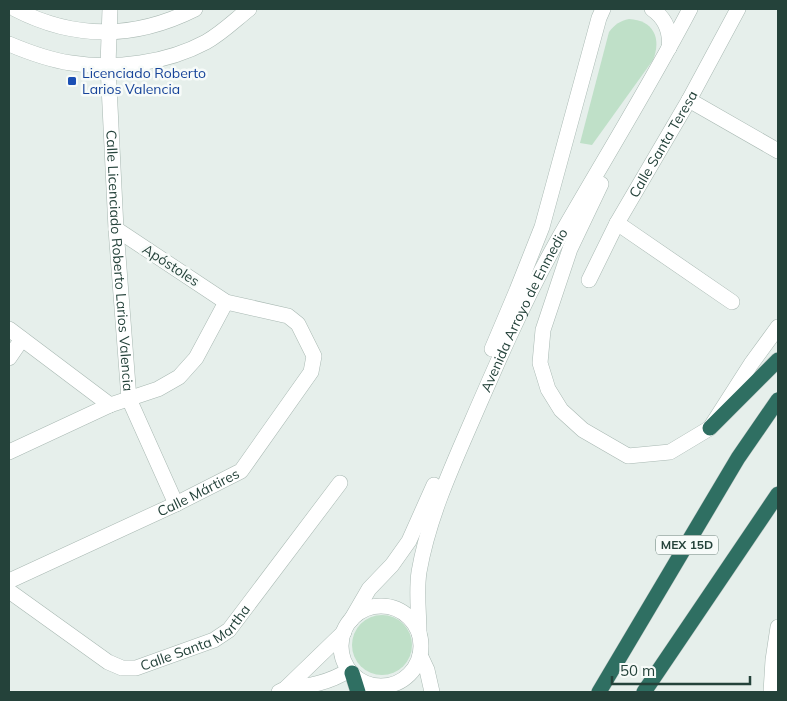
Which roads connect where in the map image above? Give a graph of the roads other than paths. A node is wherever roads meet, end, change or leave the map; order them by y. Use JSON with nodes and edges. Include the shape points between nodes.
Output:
{"nodes":[{"id":1,"x":15,"y":9,"type":"edge"},
{"id":2,"x":110,"y":9,"type":"edge"},
{"id":3,"x":195,"y":9,"type":"edge"},
{"id":4,"x":249,"y":9,"type":"edge"},
{"id":5,"x":652,"y":9,"type":"edge"},
{"id":6,"x":690,"y":9,"type":"edge"},
{"id":7,"x":738,"y":9,"type":"edge"},
{"id":8,"x":603,"y":12,"type":"edge"},
{"id":9,"x":109,"y":32,"type":"junction"},
{"id":10,"x":9,"y":44,"type":"edge"},
{"id":11,"x":670,"y":48,"type":"junction"},
{"id":12,"x":108,"y":65,"type":"junction"},
{"id":13,"x":647,"y":88,"type":"junction"},
{"id":14,"x":689,"y":100,"type":"junction"},
{"id":15,"x":778,"y":151,"type":"edge"},
{"id":16,"x":617,"y":223,"type":"junction"},
{"id":17,"x":116,"y":229,"type":"junction"},
{"id":18,"x":589,"y":280,"type":"dead end"},
{"id":19,"x":226,"y":302,"type":"junction"},
{"id":20,"x":732,"y":302,"type":"dead end"},
{"id":21,"x":778,"y":327,"type":"edge"},
{"id":22,"x":9,"y":329,"type":"edge"},
{"id":23,"x":22,"y":339,"type":"junction"},
{"id":24,"x":9,"y":358,"type":"edge"},
{"id":25,"x":778,"y":360,"type":"edge"},
{"id":26,"x":130,"y":399,"type":"junction"},
{"id":27,"x":778,"y":400,"type":"edge"},
{"id":28,"x":110,"y":405,"type":"junction"},
{"id":29,"x":710,"y":428,"type":"junction"},
{"id":30,"x":9,"y":452,"type":"edge"},
{"id":31,"x":340,"y":483,"type":"dead end"},
{"id":32,"x":778,"y":494,"type":"edge"},
{"id":33,"x":176,"y":504,"type":"junction"},
{"id":34,"x":9,"y":581,"type":"edge"},
{"id":35,"x":9,"y":591,"type":"edge"},
{"id":36,"x":347,"y":626,"type":"junction"},
{"id":37,"x":778,"y":627,"type":"edge"},
{"id":38,"x":419,"y":633,"type":"junction"},
{"id":39,"x":420,"y":656,"type":"junction"},
{"id":40,"x":351,"y":672,"type":"junction"},
{"id":41,"x":282,"y":690,"type":"edge"},
{"id":42,"x":369,"y":690,"type":"edge"},
{"id":43,"x":432,"y":692,"type":"edge"},
{"id":44,"x":599,"y":692,"type":"edge"},
{"id":45,"x":644,"y":692,"type":"edge"},
{"id":46,"x":771,"y":692,"type":"edge"}],
"edges":[{"from":1,"to":9,"type":"street","via":[[50,25],[96,33]]},
{"from":2,"to":9,"type":"street","name":"Calle Licenciado Roberto Larios Valencia"},
{"from":3,"to":9,"type":"street","via":[[143,28]]},
{"from":4,"to":12,"type":"street","via":[[224,30],[186,52],[149,61]]},
{"from":5,"to":11,"type":"street","via":[[665,23]]},
{"from":6,"to":11,"type":"street","name":"Avenida Arroyo de Enmedio"},
{"from":7,"to":14,"type":"street","name":"Calle Santa Teresa"},
{"from":8,"to":36,"type":"street","name":"Avenida Arroyo de Enmedio","via":[[542,227],[517,290],[409,541],[369,589]]},
{"from":9,"to":12,"type":"street","name":"Calle Licenciado Roberto Larios Valencia"},
{"from":10,"to":12,"type":"street","via":[[71,63]]},
{"from":11,"to":13,"type":"street","name":"Avenida Arroyo de Enmedio"},
{"from":12,"to":17,"type":"street","name":"Calle Licenciado Roberto Larios Valencia"},
{"from":13,"to":29,"type":"street","via":[[570,248],[543,330],[540,363],[548,389],[561,410],[583,430],[628,456],[670,452]]},
{"from":13,"to":38,"type":"street","name":"Avenida Arroyo de Enmedio","via":[[555,246],[510,334],[441,492],[418,574]]},
{"from":14,"to":15,"type":"street"},
{"from":14,"to":16,"type":"street","name":"Calle Santa Teresa"},
{"from":16,"to":18,"type":"street","name":"Calle Santa Teresa"},
{"from":16,"to":20,"type":"street"},
{"from":17,"to":19,"type":"street","name":"Apóstoles"},
{"from":17,"to":26,"type":"street","name":"Calle Licenciado Roberto Larios Valencia"},
{"from":19,"to":26,"type":"street","via":[[196,358],[179,377]]},
{"from":19,"to":33,"type":"street","name":"Calle Mártires","via":[[288,316],[298,324],[314,356],[311,372],[241,471]]},
{"from":21,"to":29,"type":"street"},
{"from":22,"to":23,"type":"street"},
{"from":23,"to":24,"type":"street"},
{"from":23,"to":28,"type":"street"},
{"from":25,"to":29,"type":"highway"},
{"from":26,"to":28,"type":"street"},
{"from":26,"to":33,"type":"street","name":"Calle Licenciado Roberto Larios Valencia"},
{"from":27,"to":44,"type":"highway","number":"MEX 15D","via":[[738,458]]},
{"from":28,"to":30,"type":"street"},
{"from":31,"to":35,"type":"street","name":"Calle Santa Martha","via":[[229,630],[214,640],[136,668],[122,668],[108,662]]},
{"from":32,"to":45,"type":"highway","number":"MEX 15D"},
{"from":33,"to":34,"type":"street","name":"Calle Mártires"},
{"from":36,"to":38,"type":"street","via":[[360,612],[371,607],[388,607],[405,613]]},
{"from":36,"to":40,"type":"street","name":"Avenida Arroyo de Enmedio","via":[[341,645],[343,658]]},
{"from":36,"to":41,"type":"street"},
{"from":37,"to":46,"type":"street"},
{"from":38,"to":39,"type":"street","name":"Avenida Arroyo de Enmedio"},
{"from":39,"to":42,"type":"street","via":[[407,677],[396,684]]},
{"from":39,"to":43,"type":"street","name":"Avenida Arroyo de Enmedio"},
{"from":40,"to":41,"type":"street","via":[[313,686]]},
{"from":40,"to":42,"type":"highway"}]}
